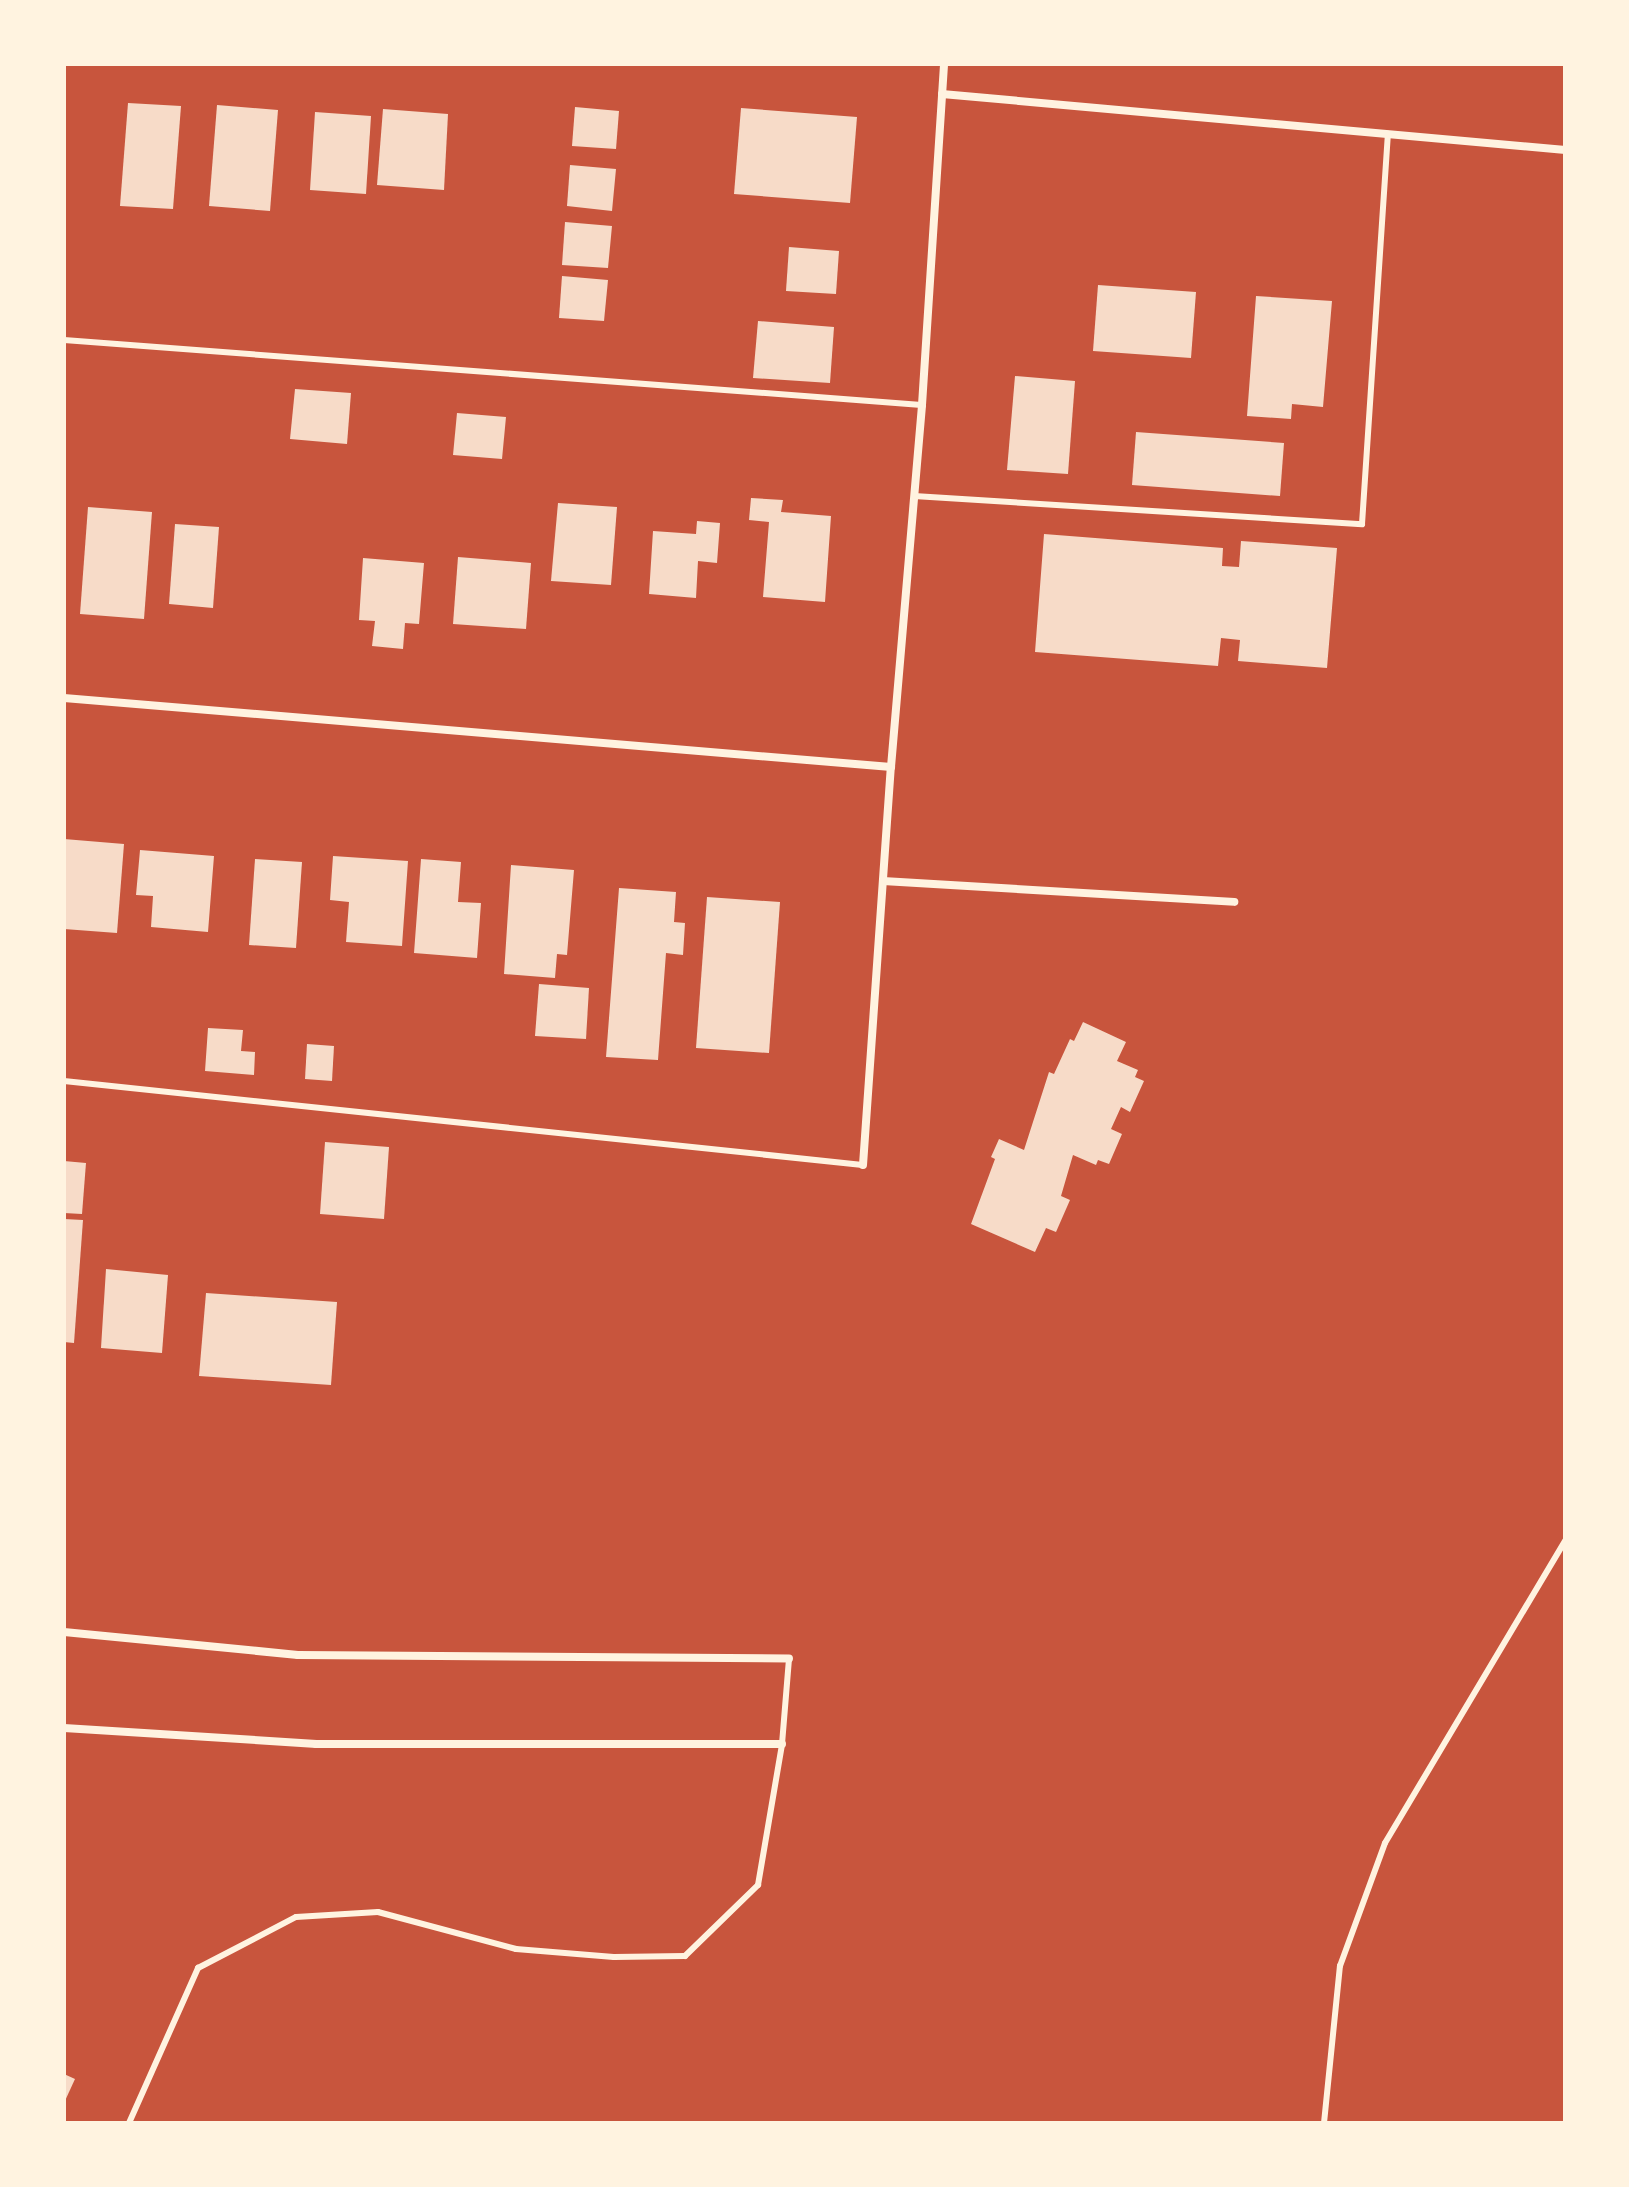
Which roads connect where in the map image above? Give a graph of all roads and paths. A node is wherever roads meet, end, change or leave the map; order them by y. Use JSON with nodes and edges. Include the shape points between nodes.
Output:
{"nodes":[{"id":1,"x":944,"y":64,"type":"edge"},
{"id":2,"x":942,"y":94,"type":"junction"},
{"id":3,"x":1388,"y":134,"type":"junction"},
{"id":4,"x":1565,"y":150,"type":"edge"},
{"id":5,"x":64,"y":340,"type":"edge"},
{"id":6,"x":922,"y":405,"type":"junction"},
{"id":7,"x":914,"y":496,"type":"junction"},
{"id":8,"x":64,"y":698,"type":"edge"},
{"id":9,"x":891,"y":767,"type":"junction"},
{"id":10,"x":883,"y":881,"type":"junction"},
{"id":11,"x":1234,"y":902,"type":"dead end"},
{"id":12,"x":64,"y":1081,"type":"edge"},
{"id":13,"x":863,"y":1165,"type":"joint"},
{"id":14,"x":1565,"y":1541,"type":"edge"},
{"id":15,"x":64,"y":1632,"type":"edge"},
{"id":16,"x":789,"y":1658,"type":"joint"},
{"id":17,"x":64,"y":1728,"type":"edge"},
{"id":18,"x":782,"y":1744,"type":"junction"},
{"id":19,"x":129,"y":2123,"type":"edge"},
{"id":20,"x":1324,"y":2123,"type":"edge"}],
"edges":[{"from":1,"to":2,"type":"street"},
{"from":2,"to":3,"type":"street"},
{"from":2,"to":6,"type":"street"},
{"from":3,"to":4,"type":"street"},
{"from":3,"to":7,"type":"lane","via":[[1362,524]]},
{"from":5,"to":6,"type":"lane"},
{"from":6,"to":7,"type":"street"},
{"from":7,"to":9,"type":"street"},
{"from":8,"to":9,"type":"street"},
{"from":9,"to":10,"type":"street"},
{"from":10,"to":11,"type":"street"},
{"from":10,"to":13,"type":"street"},
{"from":12,"to":13,"type":"lane"},
{"from":14,"to":20,"type":"lane","via":[[1385,1843],[1340,1966]]},
{"from":15,"to":16,"type":"street","via":[[298,1655]]},
{"from":16,"to":18,"type":"lane"},
{"from":17,"to":18,"type":"street","via":[[316,1744]]},
{"from":18,"to":19,"type":"lane","via":[[758,1885],[685,1956],[516,1949],[378,1912],[296,1917],[198,1968]]}]}
